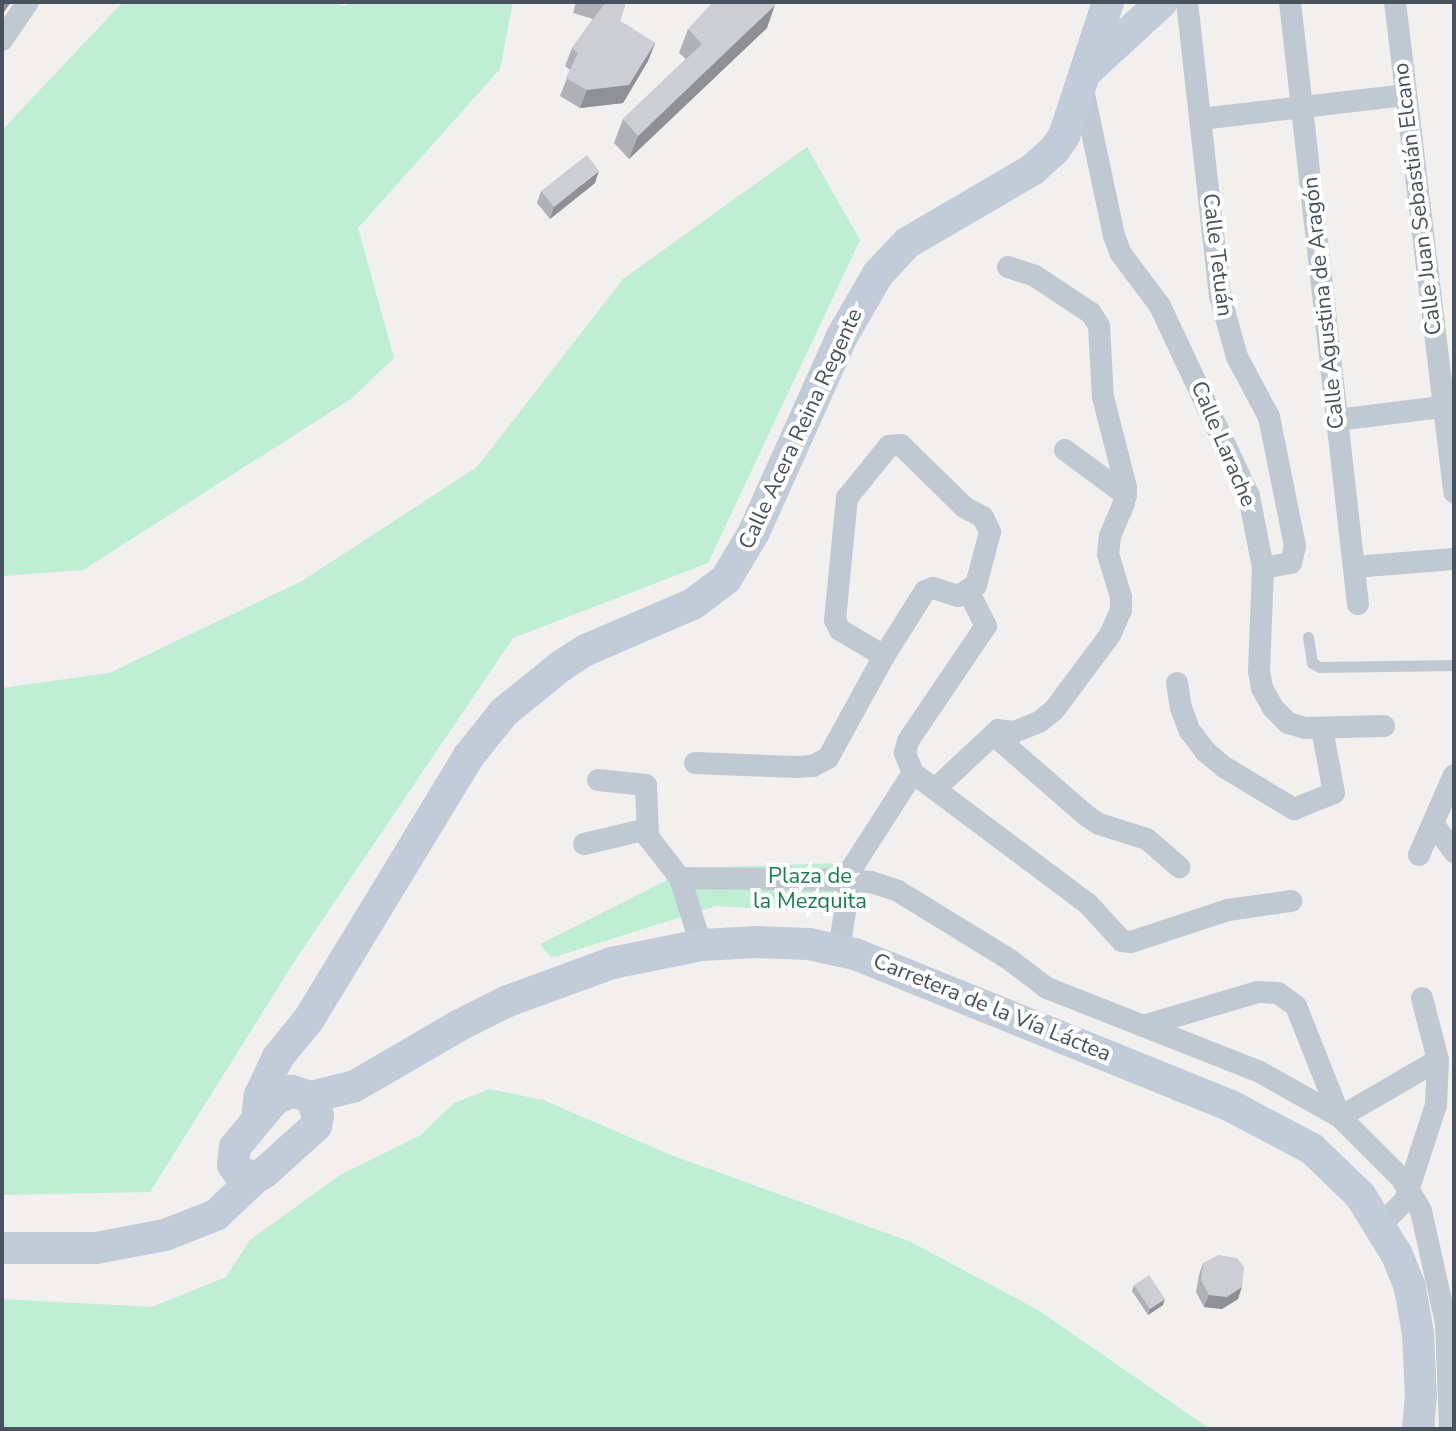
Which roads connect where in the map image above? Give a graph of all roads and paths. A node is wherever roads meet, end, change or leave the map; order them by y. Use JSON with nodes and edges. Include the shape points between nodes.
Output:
{"nodes":[{"id":1,"x":28,"y":2,"type":"edge"},
{"id":2,"x":1108,"y":2,"type":"edge"},
{"id":3,"x":1162,"y":2,"type":"edge"},
{"id":4,"x":1187,"y":2,"type":"edge"},
{"id":5,"x":1290,"y":2,"type":"edge"},
{"id":6,"x":1395,"y":2,"type":"edge"},
{"id":7,"x":2,"y":40,"type":"edge"},
{"id":8,"x":1084,"y":78,"type":"junction"},
{"id":9,"x":1405,"y":95,"type":"junction"},
{"id":10,"x":1302,"y":107,"type":"junction"},
{"id":11,"x":1201,"y":119,"type":"junction"},
{"id":12,"x":1008,"y":267,"type":"dead end"},
{"id":13,"x":1441,"y":407,"type":"junction"},
{"id":14,"x":1337,"y":420,"type":"junction"},
{"id":15,"x":1065,"y":450,"type":"dead end"},
{"id":16,"x":1454,"y":492,"type":"edge"},
{"id":17,"x":1126,"y":495,"type":"junction"},
{"id":18,"x":1454,"y":559,"type":"edge"},
{"id":19,"x":1354,"y":567,"type":"junction"},
{"id":20,"x":1263,"y":568,"type":"junction"},
{"id":21,"x":969,"y":592,"type":"junction"},
{"id":22,"x":1358,"y":604,"type":"dead end"},
{"id":23,"x":1308,"y":637,"type":"dead end"},
{"id":24,"x":884,"y":656,"type":"junction"},
{"id":25,"x":1454,"y":665,"type":"edge"},
{"id":26,"x":1177,"y":683,"type":"dead end"},
{"id":27,"x":1384,"y":726,"type":"dead end"},
{"id":28,"x":1322,"y":729,"type":"junction"},
{"id":29,"x":995,"y":733,"type":"junction"},
{"id":30,"x":695,"y":763,"type":"dead end"},
{"id":31,"x":913,"y":773,"type":"junction"},
{"id":32,"x":1454,"y":775,"type":"edge"},
{"id":33,"x":598,"y":780,"type":"dead end"},
{"id":34,"x":935,"y":789,"type":"junction"},
{"id":35,"x":1434,"y":825,"type":"junction"},
{"id":36,"x":647,"y":829,"type":"junction"},
{"id":37,"x":584,"y":844,"type":"dead end"},
{"id":38,"x":1454,"y":852,"type":"edge"},
{"id":39,"x":1419,"y":855,"type":"dead end"},
{"id":40,"x":1179,"y":867,"type":"dead end"},
{"id":41,"x":680,"y":878,"type":"junction"},
{"id":42,"x":848,"y":880,"type":"junction"},
{"id":43,"x":1291,"y":901,"type":"dead end"},
{"id":44,"x":701,"y":945,"type":"junction"},
{"id":45,"x":839,"y":949,"type":"junction"},
{"id":46,"x":1422,"y":998,"type":"dead end"},
{"id":47,"x":309,"y":1019,"type":"junction"},
{"id":48,"x":1143,"y":1026,"type":"junction"},
{"id":49,"x":1438,"y":1060,"type":"junction"},
{"id":50,"x":310,"y":1105,"type":"junction"},
{"id":51,"x":1340,"y":1117,"type":"junction"},
{"id":52,"x":257,"y":1118,"type":"junction"},
{"id":53,"x":232,"y":1156,"type":"junction"},
{"id":54,"x":256,"y":1177,"type":"junction"},
{"id":55,"x":1410,"y":1189,"type":"junction"},
{"id":56,"x":1381,"y":1225,"type":"junction"},
{"id":57,"x":165,"y":1235,"type":"junction"},
{"id":58,"x":2,"y":1248,"type":"edge"},
{"id":59,"x":1418,"y":1429,"type":"edge"},
{"id":60,"x":1450,"y":1429,"type":"edge"}],
"edges":[{"from":1,"to":7,"type":"street"},
{"from":2,"to":8,"type":"street","name":"Calle Acera Reina Regente"},
{"from":3,"to":8,"type":"street"},
{"from":4,"to":11,"type":"street","name":"Calle Tetuán"},
{"from":5,"to":10,"type":"street","name":"Calle Agustina de Aragón"},
{"from":6,"to":9,"type":"street","name":"Calle Juan Sebastián Elcano"},
{"from":8,"to":20,"type":"street","name":"Calle Larache","via":[[1114,236],[1121,254],[1160,306],[1240,472]]},
{"from":8,"to":47,"type":"street","name":"Calle Acera Reina Regente","via":[[1064,136],[1032,170],[907,243],[878,274],[835,352],[754,532],[726,579],[710,595],[673,615],[586,650],[504,712],[444,792]]},
{"from":9,"to":10,"type":"street"},
{"from":9,"to":13,"type":"street","name":"Calle Juan Sebastián Elcano"},
{"from":10,"to":11,"type":"street"},
{"from":10,"to":14,"type":"street","name":"Calle Agustina de Aragón"},
{"from":11,"to":20,"type":"street","name":"Calle Tetuán","via":[[1227,330],[1269,417],[1295,546],[1291,563]]},
{"from":12,"to":17,"type":"street","via":[[1035,276],[1091,313],[1099,326],[1103,397]]},
{"from":13,"to":14,"type":"street"},
{"from":13,"to":16,"type":"street","name":"Calle Juan Sebastián Elcano"},
{"from":14,"to":19,"type":"street","name":"Calle Agustina de Aragón"},
{"from":15,"to":17,"type":"street"},
{"from":17,"to":29,"type":"street","via":[[1110,536],[1108,554],[1121,597],[1110,635],[1054,710],[1014,732]]},
{"from":18,"to":19,"type":"street"},
{"from":19,"to":22,"type":"street","name":"Calle Agustina de Aragón"},
{"from":20,"to":28,"type":"street","name":"Calle Larache","via":[[1262,688],[1288,723]]},
{"from":21,"to":24,"type":"street","via":[[958,596],[933,588],[925,591]]},
{"from":21,"to":24,"type":"street","via":[[976,585],[988,524],[934,480],[912,452],[889,446],[847,498],[834,606],[840,630]]},
{"from":21,"to":31,"type":"street","via":[[986,626],[908,741],[905,753]]},
{"from":23,"to":25,"type":"lane","via":[[1312,663],[1320,667]]},
{"from":24,"to":30,"type":"street","via":[[828,758],[795,767]]},
{"from":26,"to":28,"type":"street","via":[[1190,731],[1205,751],[1294,809],[1334,793]]},
{"from":27,"to":28,"type":"street","name":"Calle Larache"},
{"from":29,"to":34,"type":"street"},
{"from":29,"to":40,"type":"street","via":[[1087,816],[1147,839]]},
{"from":31,"to":34,"type":"street"},
{"from":31,"to":42,"type":"street"},
{"from":32,"to":35,"type":"street"},
{"from":33,"to":36,"type":"street","via":[[646,785]]},
{"from":34,"to":43,"type":"street","via":[[1088,904],[1122,941],[1228,910]]},
{"from":35,"to":38,"type":"street"},
{"from":35,"to":39,"type":"street"},
{"from":36,"to":37,"type":"street"},
{"from":36,"to":41,"type":"street","via":[[653,846]]},
{"from":41,"to":42,"type":"street"},
{"from":41,"to":44,"type":"street"},
{"from":42,"to":45,"type":"street"},
{"from":42,"to":48,"type":"street","via":[[871,882],[920,902],[1047,988]]},
{"from":44,"to":45,"type":"street","name":"Carretera de la Vía Láctea","via":[[809,944]]},
{"from":44,"to":50,"type":"street","name":"Carretera de la Vía Láctea","via":[[612,963],[508,1001],[368,1080]]},
{"from":45,"to":56,"type":"street","name":"Carretera de la Vía Láctea","via":[[1283,1131],[1338,1171]]},
{"from":46,"to":49,"type":"street"},
{"from":47,"to":50,"type":"street","name":"Calle Acera Reina Regente","via":[[300,1055]]},
{"from":47,"to":52,"type":"street","name":"Calle Acera Reina Regente","via":[[267,1076]]},
{"from":48,"to":51,"type":"street","via":[[1260,1072]]},
{"from":48,"to":51,"type":"street","via":[[1258,992],[1278,993],[1296,1006]]},
{"from":49,"to":51,"type":"street"},
{"from":49,"to":55,"type":"street","via":[[1436,1105]]},
{"from":50,"to":52,"type":"street","via":[[281,1095]]},
{"from":50,"to":54,"type":"street"},
{"from":51,"to":55,"type":"street"},
{"from":52,"to":53,"type":"street"},
{"from":53,"to":54,"type":"street","via":[[239,1173]]},
{"from":53,"to":57,"type":"street","via":[[203,1205]]},
{"from":54,"to":57,"type":"street","via":[[216,1215]]},
{"from":55,"to":56,"type":"street"},
{"from":55,"to":60,"type":"street","via":[[1433,1253],[1446,1323]]},
{"from":56,"to":59,"type":"street","name":"Carretera de la Vía Láctea","via":[[1410,1288],[1418,1334]]},
{"from":57,"to":58,"type":"street","via":[[96,1248]]}]}
